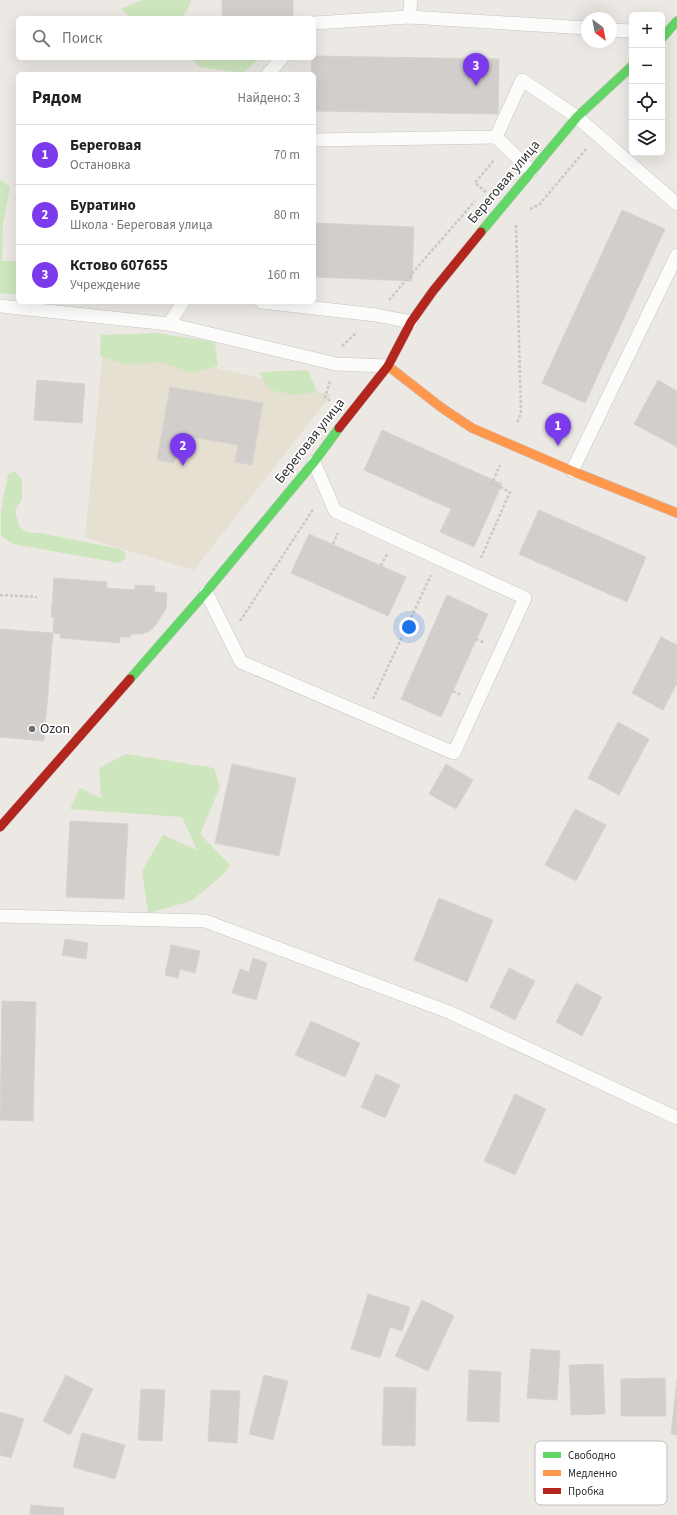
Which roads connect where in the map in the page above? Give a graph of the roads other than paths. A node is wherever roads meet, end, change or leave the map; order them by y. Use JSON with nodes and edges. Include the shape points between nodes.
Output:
{"nodes":[{"id":1,"x":411,"y":0,"type":"edge"},
{"id":2,"x":409,"y":17,"type":"junction"},
{"id":3,"x":677,"y":21,"type":"edge"},
{"id":4,"x":316,"y":23,"type":"edge"},
{"id":5,"x":581,"y":28,"type":"edge"},
{"id":6,"x":617,"y":30,"type":"edge"},
{"id":7,"x":629,"y":31,"type":"edge"},
{"id":8,"x":665,"y":34,"type":"edge"},
{"id":9,"x":280,"y":60,"type":"edge"},
{"id":10,"x":629,"y":69,"type":"edge"},
{"id":11,"x":270,"y":72,"type":"edge"},
{"id":12,"x":577,"y":117,"type":"junction"},
{"id":13,"x":496,"y":137,"type":"junction"},
{"id":14,"x":316,"y":140,"type":"edge"},
{"id":15,"x":531,"y":171,"type":"junction"},
{"id":16,"x":677,"y":204,"type":"edge"},
{"id":17,"x":677,"y":255,"type":"edge"},
{"id":18,"x":182,"y":304,"type":"edge"},
{"id":19,"x":280,"y":304,"type":"edge"},
{"id":20,"x":0,"y":306,"type":"edge"},
{"id":21,"x":411,"y":322,"type":"junction"},
{"id":22,"x":169,"y":324,"type":"junction"},
{"id":23,"x":388,"y":366,"type":"junction"},
{"id":24,"x":314,"y":462,"type":"junction"},
{"id":25,"x":572,"y":471,"type":"junction"},
{"id":26,"x":677,"y":513,"type":"edge"},
{"id":27,"x":206,"y":592,"type":"junction"},
{"id":28,"x":0,"y":827,"type":"edge"},
{"id":29,"x":0,"y":916,"type":"edge"},
{"id":30,"x":677,"y":1118,"type":"edge"}],
"edges":[{"from":1,"to":2,"type":"lane"},
{"from":2,"to":4,"type":"lane"},
{"from":2,"to":5,"type":"lane"},
{"from":3,"to":8,"type":"street"},
{"from":6,"to":7,"type":"lane"},
{"from":9,"to":11,"type":"lane"},
{"from":10,"to":12,"type":"street","name":"Береговая улица"},
{"from":12,"to":13,"type":"lane","via":[[522,80]]},
{"from":12,"to":15,"type":"street","name":"Береговая улица"},
{"from":12,"to":16,"type":"lane"},
{"from":13,"to":14,"type":"lane"},
{"from":13,"to":15,"type":"lane"},
{"from":15,"to":21,"type":"street","name":"Береговая улица","via":[[433,291]]},
{"from":17,"to":25,"type":"lane"},
{"from":18,"to":22,"type":"lane"},
{"from":19,"to":21,"type":"lane","via":[[376,315]]},
{"from":20,"to":22,"type":"lane"},
{"from":21,"to":23,"type":"street","name":"Береговая улица"},
{"from":22,"to":23,"type":"lane","via":[[336,364]]},
{"from":23,"to":24,"type":"street","name":"Береговая улица"},
{"from":23,"to":25,"type":"street","via":[[472,428]]},
{"from":24,"to":27,"type":"street","name":"Береговая улица"},
{"from":24,"to":27,"type":"lane","via":[[335,511],[525,598],[454,753],[241,662]]},
{"from":25,"to":26,"type":"street"},
{"from":27,"to":28,"type":"street","name":"Береговая улица"},
{"from":29,"to":30,"type":"lane","via":[[206,921],[449,1012]]}]}
